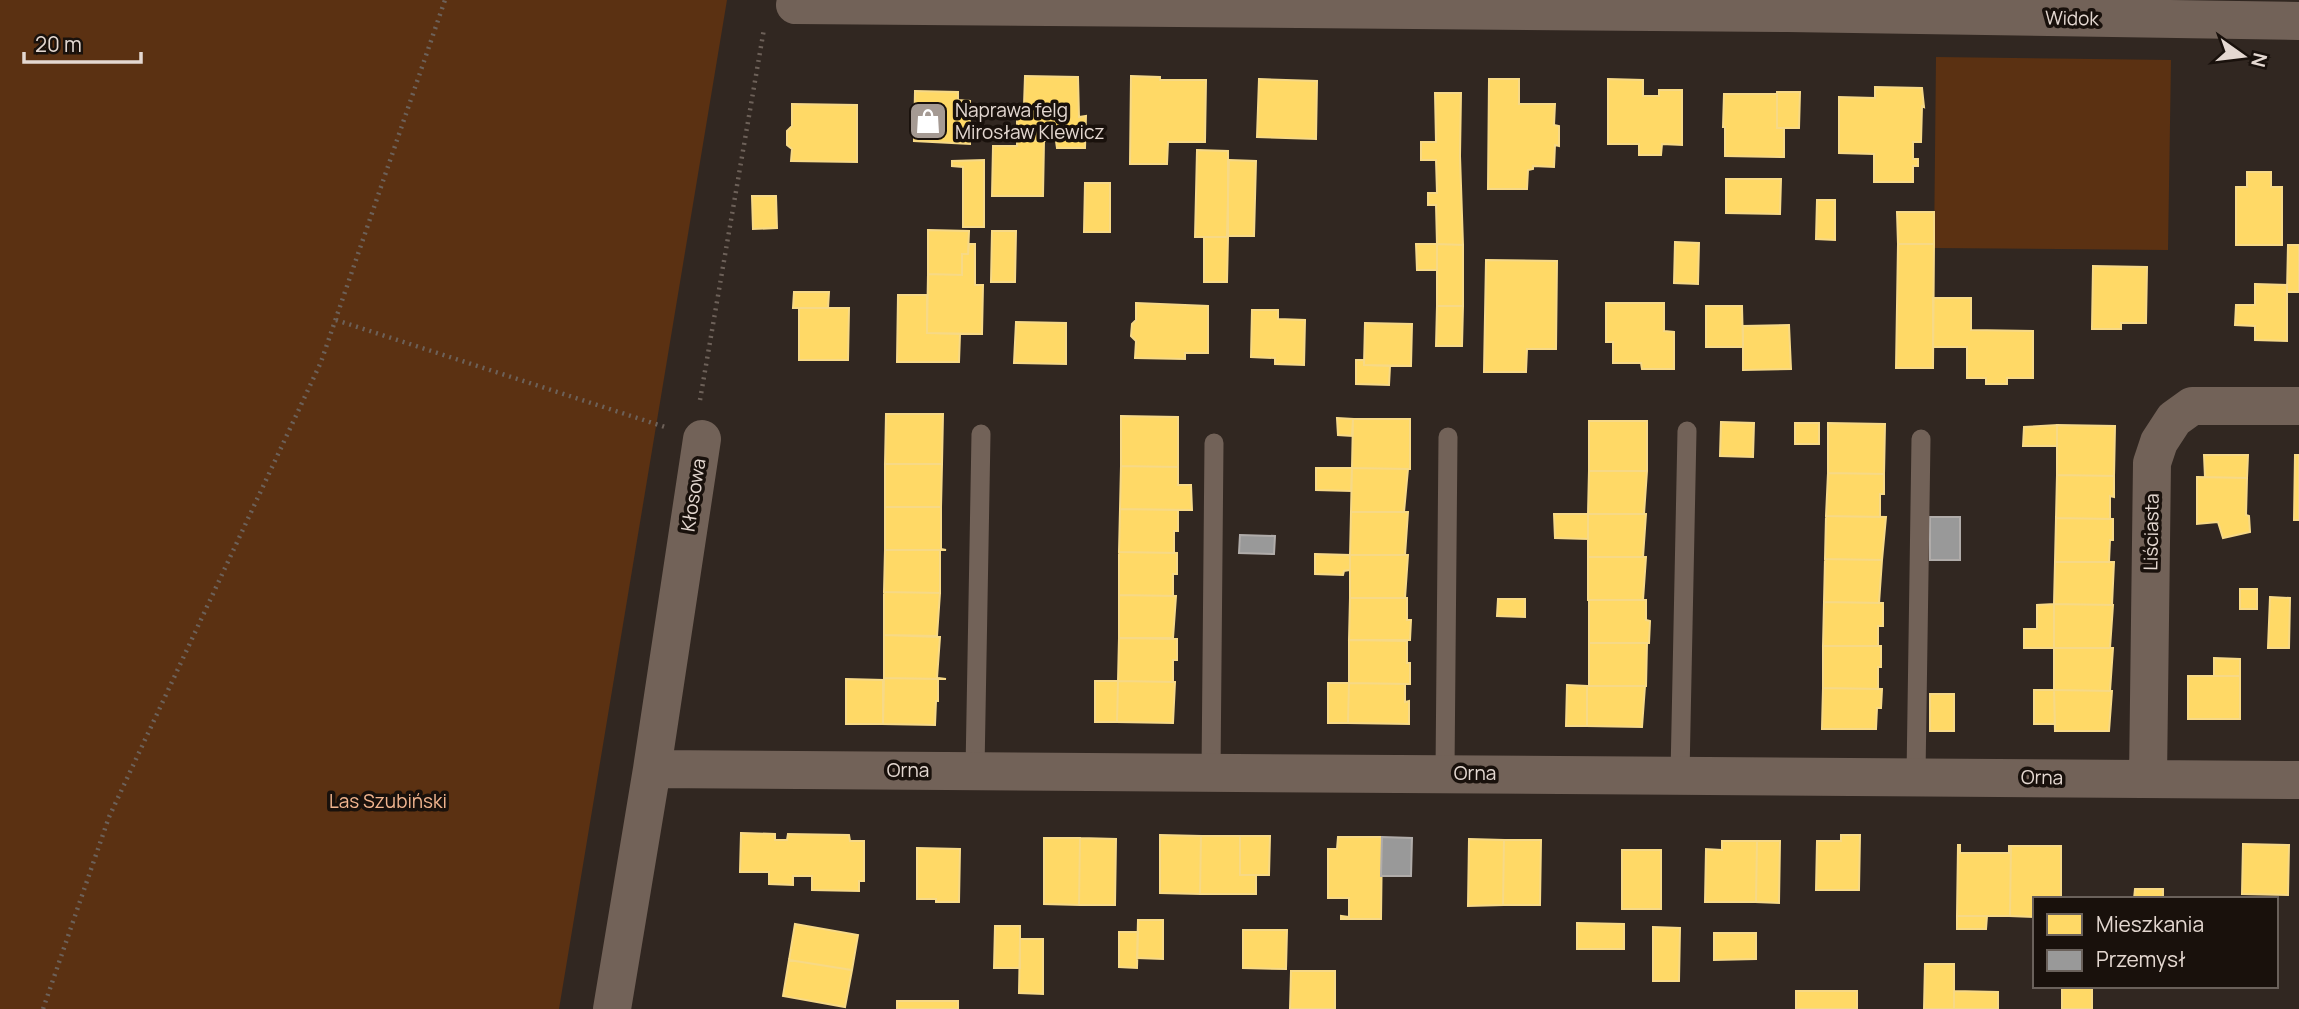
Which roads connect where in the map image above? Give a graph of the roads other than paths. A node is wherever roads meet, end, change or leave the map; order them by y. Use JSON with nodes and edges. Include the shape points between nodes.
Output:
{"nodes":[{"id":1,"x":795,"y":2,"type":"edge"},
{"id":2,"x":1917,"y":8,"type":"edge"},
{"id":3,"x":2299,"y":21,"type":"edge"},
{"id":4,"x":2299,"y":407,"type":"edge"},
{"id":5,"x":1687,"y":431,"type":"dead end"},
{"id":6,"x":981,"y":434,"type":"dead end"},
{"id":7,"x":1448,"y":437,"type":"dead end"},
{"id":8,"x":702,"y":439,"type":"road end"},
{"id":9,"x":1921,"y":439,"type":"dead end"},
{"id":10,"x":1214,"y":443,"type":"dead end"},
{"id":11,"x":652,"y":769,"type":"junction"},
{"id":12,"x":975,"y":770,"type":"junction"},
{"id":13,"x":1211,"y":773,"type":"junction"},
{"id":14,"x":1445,"y":773,"type":"junction"},
{"id":15,"x":1680,"y":775,"type":"junction"},
{"id":16,"x":1916,"y":776,"type":"junction"},
{"id":17,"x":2148,"y":779,"type":"junction"},
{"id":18,"x":2299,"y":780,"type":"edge"},
{"id":19,"x":612,"y":1009,"type":"edge"}],
"edges":[{"from":1,"to":2,"type":"street","name":"Widok"},
{"from":2,"to":3,"type":"street","name":"Widok"},
{"from":4,"to":17,"type":"street","name":"Liściasta","via":[[2192,406],[2174,419],[2159,442],[2152,463]]},
{"from":5,"to":15,"type":"lane"},
{"from":6,"to":12,"type":"lane"},
{"from":7,"to":14,"type":"lane"},
{"from":8,"to":11,"type":"street","name":"Kłosowa"},
{"from":9,"to":16,"type":"lane"},
{"from":10,"to":13,"type":"lane"},
{"from":11,"to":12,"type":"street","name":"Orna"},
{"from":11,"to":19,"type":"street","name":"Kłosowa"},
{"from":12,"to":13,"type":"street","name":"Orna"},
{"from":13,"to":14,"type":"street","name":"Orna"},
{"from":14,"to":15,"type":"street","name":"Orna"},
{"from":15,"to":16,"type":"street","name":"Orna"},
{"from":16,"to":17,"type":"street","name":"Orna"},
{"from":17,"to":18,"type":"street","name":"Orna"}]}
